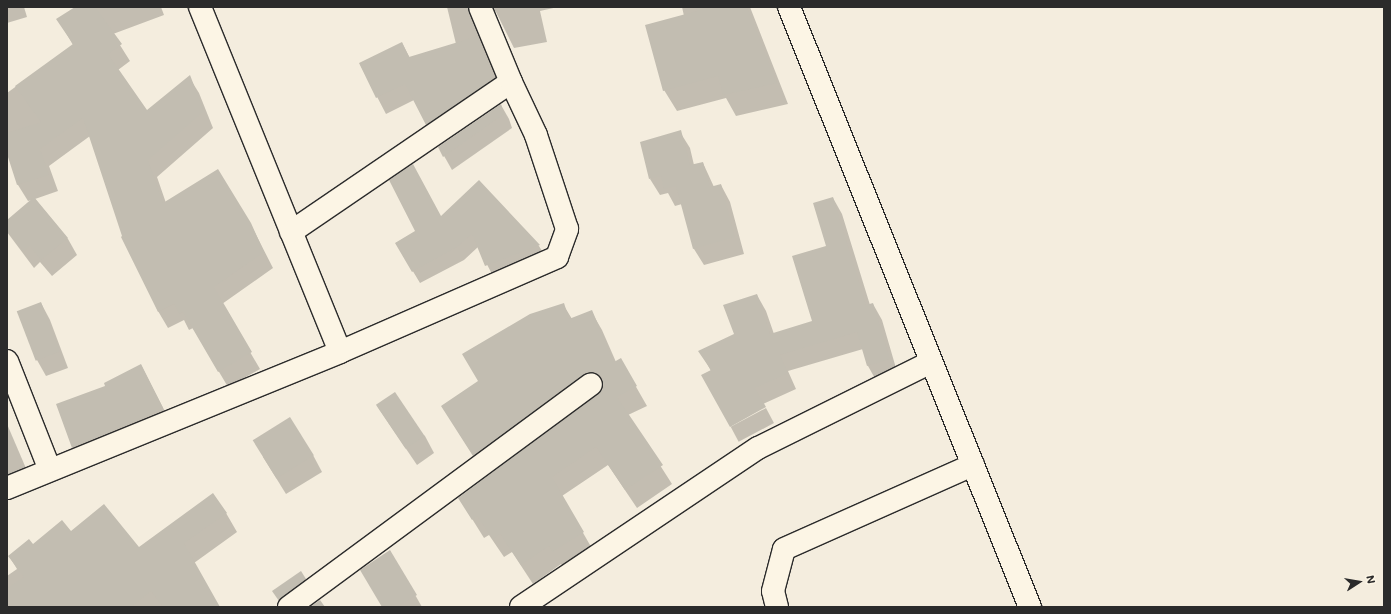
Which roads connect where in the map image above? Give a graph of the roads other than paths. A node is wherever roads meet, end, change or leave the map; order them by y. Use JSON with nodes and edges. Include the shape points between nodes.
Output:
{"nodes":[{"id":1,"x":200,"y":7,"type":"edge"},
{"id":2,"x":480,"y":7,"type":"edge"},
{"id":3,"x":789,"y":7,"type":"edge"},
{"id":4,"x":510,"y":82,"type":"junction"},
{"id":5,"x":291,"y":232,"type":"junction"},
{"id":6,"x":340,"y":352,"type":"junction"},
{"id":7,"x":7,"y":361,"type":"edge"},
{"id":8,"x":932,"y":362,"type":"junction"},
{"id":9,"x":591,"y":384,"type":"dead end"},
{"id":10,"x":973,"y":465,"type":"junction"},
{"id":11,"x":50,"y":470,"type":"junction"},
{"id":12,"x":7,"y":488,"type":"edge"},
{"id":13,"x":289,"y":607,"type":"edge"},
{"id":14,"x":521,"y":607,"type":"edge"},
{"id":15,"x":777,"y":607,"type":"edge"},
{"id":16,"x":1030,"y":607,"type":"edge"}],
"edges":[{"from":1,"to":5,"type":"street"},
{"from":2,"to":4,"type":"street"},
{"from":3,"to":8,"type":"street"},
{"from":4,"to":5,"type":"street"},
{"from":4,"to":6,"type":"street","via":[[536,135],[567,229],[556,257]]},
{"from":5,"to":6,"type":"street"},
{"from":6,"to":11,"type":"street"},
{"from":7,"to":11,"type":"street"},
{"from":8,"to":10,"type":"street"},
{"from":8,"to":14,"type":"street","via":[[758,448]]},
{"from":9,"to":13,"type":"street"},
{"from":10,"to":15,"type":"street","via":[[784,549],[773,591]]},
{"from":10,"to":16,"type":"street"},
{"from":11,"to":12,"type":"street"}]}
